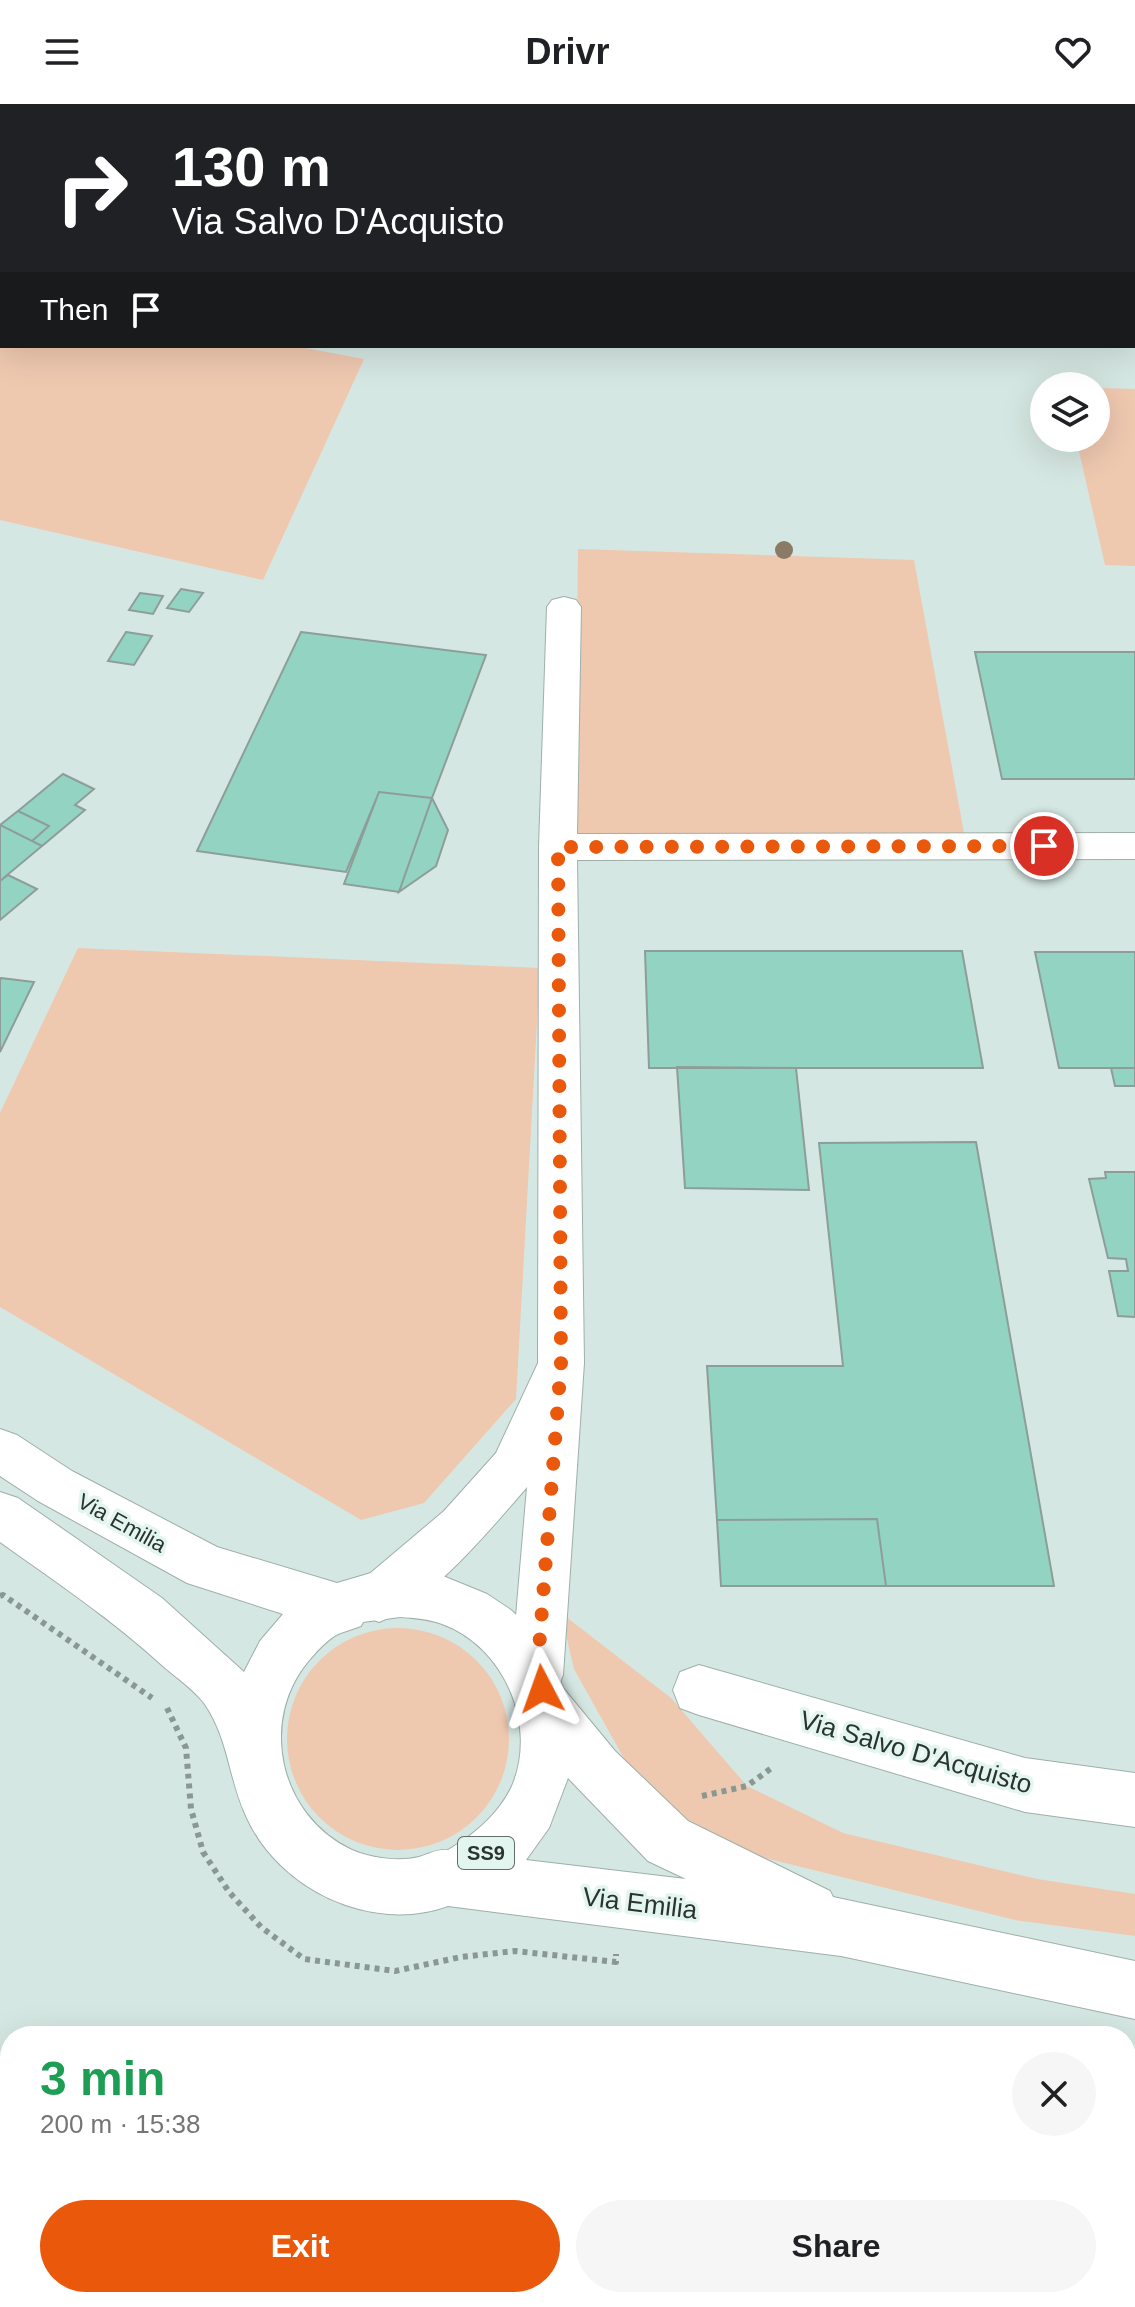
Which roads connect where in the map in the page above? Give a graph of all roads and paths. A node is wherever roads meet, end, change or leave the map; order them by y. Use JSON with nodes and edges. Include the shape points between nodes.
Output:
{"nodes":[{"id":1,"x":564,"y":607,"type":"dead end"},
{"id":2,"x":1135,"y":846,"type":"edge"},
{"id":3,"x":558,"y":847,"type":"junction"},
{"id":4,"x":561,"y":1363,"type":"junction"},
{"id":5,"x":0,"y":1450,"type":"edge"},
{"id":6,"x":0,"y":1514,"type":"edge"},
{"id":7,"x":361,"y":1604,"type":"junction"},
{"id":8,"x":699,"y":1690,"type":"dead end"},
{"id":9,"x":541,"y":1691,"type":"junction"},
{"id":10,"x":251,"y":1736,"type":"junction"},
{"id":11,"x":1135,"y":1800,"type":"edge"},
{"id":12,"x":439,"y":1877,"type":"junction"},
{"id":13,"x":841,"y":1927,"type":"junction"},
{"id":14,"x":1135,"y":1990,"type":"edge"}],
"edges":[{"from":1,"to":3,"type":"street"},
{"from":2,"to":3,"type":"street"},
{"from":3,"to":4,"type":"street"},
{"from":4,"to":7,"type":"street","via":[[513,1468],[462,1527]]},
{"from":4,"to":9,"type":"street"},
{"from":5,"to":7,"type":"street","name":"Via Emilia","number":"SS9","via":[[55,1486],[205,1567]]},
{"from":6,"to":10,"type":"street","name":"Via Emilia","number":"SS9","via":[[144,1615],[222,1684]]},
{"from":7,"to":9,"type":"street","name":"Via Emilia","number":"SS9","via":[[419,1595],[473,1610],[516,1642]]},
{"from":7,"to":10,"type":"street","name":"Via Emilia","number":"SS9","via":[[314,1627],[285,1654],[263,1691]]},
{"from":8,"to":11,"type":"street","name":"Via Salvo D'Acquisto","via":[[1025,1785]]},
{"from":9,"to":12,"type":"street","name":"Via Emilia","number":"SS9","via":[[549,1737],[534,1794],[493,1847]]},
{"from":9,"to":13,"type":"street","name":"Via Emilia","number":"SS9","via":[[596,1770],[668,1841]]},
{"from":10,"to":12,"type":"street","name":"Via Emilia","number":"SS9","via":[[254,1777],[267,1813],[309,1860],[378,1884]]},
{"from":12,"to":13,"type":"street","name":"Via Emilia","number":"SS9"},
{"from":13,"to":14,"type":"street","name":"Via Emilia","number":"SS9"}]}
